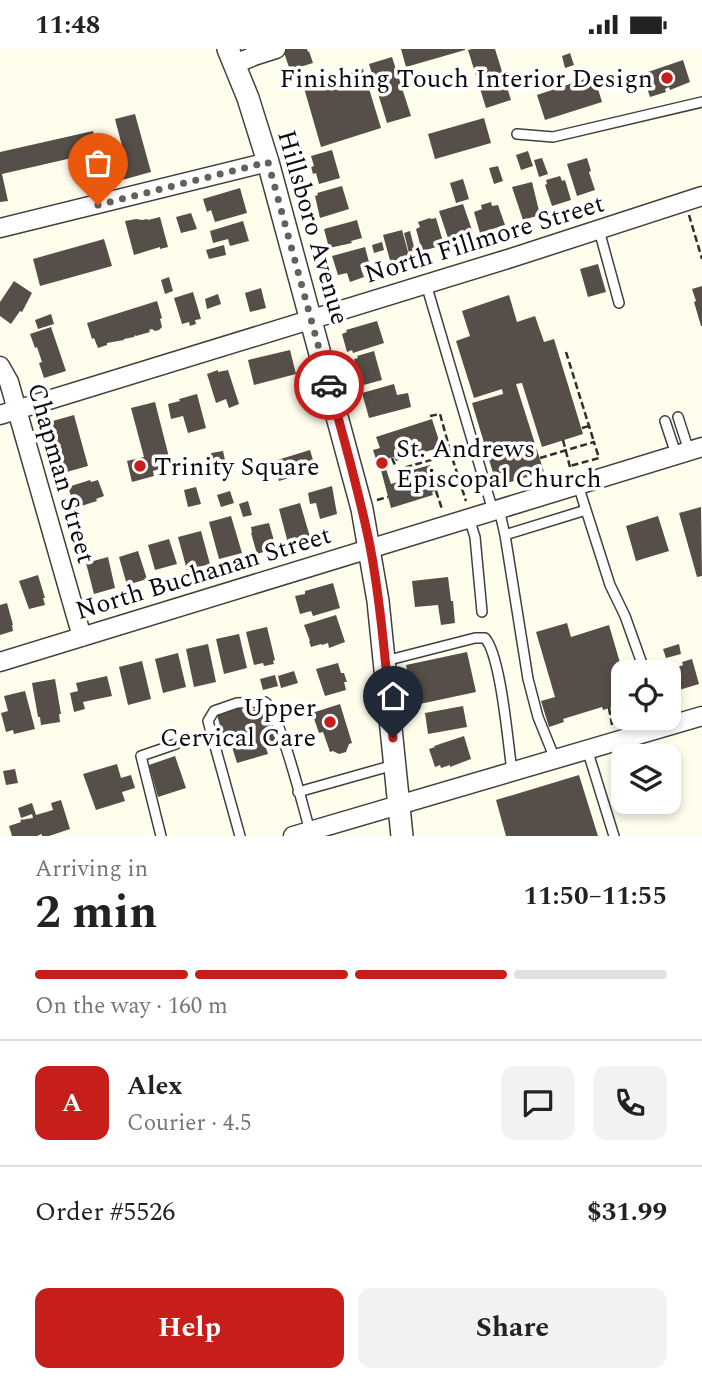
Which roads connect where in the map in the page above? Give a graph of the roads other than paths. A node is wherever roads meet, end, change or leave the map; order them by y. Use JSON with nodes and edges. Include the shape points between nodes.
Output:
{"nodes":[{"id":1,"x":276,"y":49,"type":"edge"},
{"id":2,"x":231,"y":57,"type":"edge"},
{"id":3,"x":702,"y":102,"type":"edge"},
{"id":4,"x":517,"y":134,"type":"dead end"},
{"id":5,"x":268,"y":162,"type":"junction"},
{"id":6,"x":702,"y":197,"type":"edge"},
{"id":7,"x":0,"y":228,"type":"edge"},
{"id":8,"x":599,"y":229,"type":"junction"},
{"id":9,"x":426,"y":284,"type":"junction"},
{"id":10,"x":619,"y":303,"type":"dead end"},
{"id":11,"x":311,"y":319,"type":"junction"},
{"id":12,"x":0,"y":366,"type":"edge"},
{"id":13,"x":9,"y":412,"type":"edge"},
{"id":14,"x":678,"y":417,"type":"dead end"},
{"id":15,"x":665,"y":421,"type":"dead end"},
{"id":16,"x":689,"y":451,"type":"edge"},
{"id":17,"x":573,"y":473,"type":"junction"},
{"id":18,"x":496,"y":510,"type":"junction"},
{"id":19,"x":586,"y":510,"type":"junction"},
{"id":20,"x":469,"y":513,"type":"junction"},
{"id":21,"x":505,"y":535,"type":"junction"},
{"id":22,"x":370,"y":548,"type":"junction"},
{"id":23,"x":482,"y":612,"type":"dead end"},
{"id":24,"x":82,"y":637,"type":"junction"},
{"id":25,"x":641,"y":660,"type":"edge"},
{"id":26,"x":0,"y":661,"type":"edge"},
{"id":27,"x":385,"y":661,"type":"junction"},
{"id":28,"x":702,"y":716,"type":"edge"},
{"id":29,"x":681,"y":719,"type":"edge"},
{"id":30,"x":640,"y":730,"type":"edge"},
{"id":31,"x":176,"y":744,"type":"dead end"},
{"id":32,"x":587,"y":749,"type":"junction"},
{"id":33,"x":555,"y":759,"type":"junction"},
{"id":34,"x":395,"y":764,"type":"junction"},
{"id":35,"x":512,"y":771,"type":"junction"},
{"id":36,"x":298,"y":792,"type":"junction"},
{"id":37,"x":399,"y":804,"type":"junction"},
{"id":38,"x":301,"y":834,"type":"edge"},
{"id":39,"x":161,"y":836,"type":"edge"},
{"id":40,"x":240,"y":836,"type":"edge"},
{"id":41,"x":402,"y":836,"type":"edge"},
{"id":42,"x":614,"y":836,"type":"edge"}],
"edges":[{"from":1,"to":2,"type":"street"},
{"from":2,"to":5,"type":"street","name":"Hillsboro Avenue"},
{"from":3,"to":4,"type":"lane","via":[[553,137]]},
{"from":5,"to":7,"type":"street"},
{"from":5,"to":11,"type":"street","name":"Hillsboro Avenue"},
{"from":6,"to":8,"type":"street","name":"North Fillmore Street"},
{"from":8,"to":9,"type":"street","name":"North Fillmore Street"},
{"from":8,"to":10,"type":"lane"},
{"from":9,"to":11,"type":"street","name":"North Fillmore Street"},
{"from":9,"to":18,"type":"lane"},
{"from":11,"to":13,"type":"street","name":"North Fillmore Street"},
{"from":11,"to":22,"type":"street","name":"Hillsboro Avenue"},
{"from":12,"to":13,"type":"street","name":"Chapman Street","via":[[9,382]]},
{"from":13,"to":24,"type":"street","name":"Chapman Street"},
{"from":14,"to":16,"type":"lane"},
{"from":15,"to":16,"type":"lane"},
{"from":16,"to":17,"type":"street","name":"North Buchanan Street"},
{"from":17,"to":18,"type":"street","name":"North Buchanan Street"},
{"from":17,"to":19,"type":"lane"},
{"from":18,"to":20,"type":"street","name":"North Buchanan Street"},
{"from":18,"to":21,"type":"lane"},
{"from":19,"to":21,"type":"lane"},
{"from":19,"to":25,"type":"lane"},
{"from":20,"to":22,"type":"street","name":"North Buchanan Street"},
{"from":20,"to":23,"type":"lane"},
{"from":21,"to":33,"type":"lane","via":[[528,680]]},
{"from":22,"to":24,"type":"street","name":"North Buchanan Street"},
{"from":22,"to":27,"type":"street","name":"Hillsboro Avenue"},
{"from":24,"to":26,"type":"street","name":"North Buchanan Street"},
{"from":27,"to":34,"type":"street","name":"Hillsboro Avenue"},
{"from":27,"to":35,"type":"lane","via":[[485,638],[496,661]]},
{"from":28,"to":29,"type":"street"},
{"from":30,"to":32,"type":"street"},
{"from":31,"to":39,"type":"lane","via":[[141,756]]},
{"from":32,"to":33,"type":"street"},
{"from":32,"to":42,"type":"lane"},
{"from":33,"to":35,"type":"street"},
{"from":34,"to":36,"type":"lane"},
{"from":34,"to":37,"type":"street","name":"Hillsboro Avenue"},
{"from":35,"to":37,"type":"street"},
{"from":36,"to":38,"type":"lane"},
{"from":36,"to":40,"type":"lane","via":[[268,703],[237,703],[214,711],[208,721]]},
{"from":37,"to":38,"type":"street"},
{"from":37,"to":41,"type":"street","name":"Hillsboro Avenue"}]}
